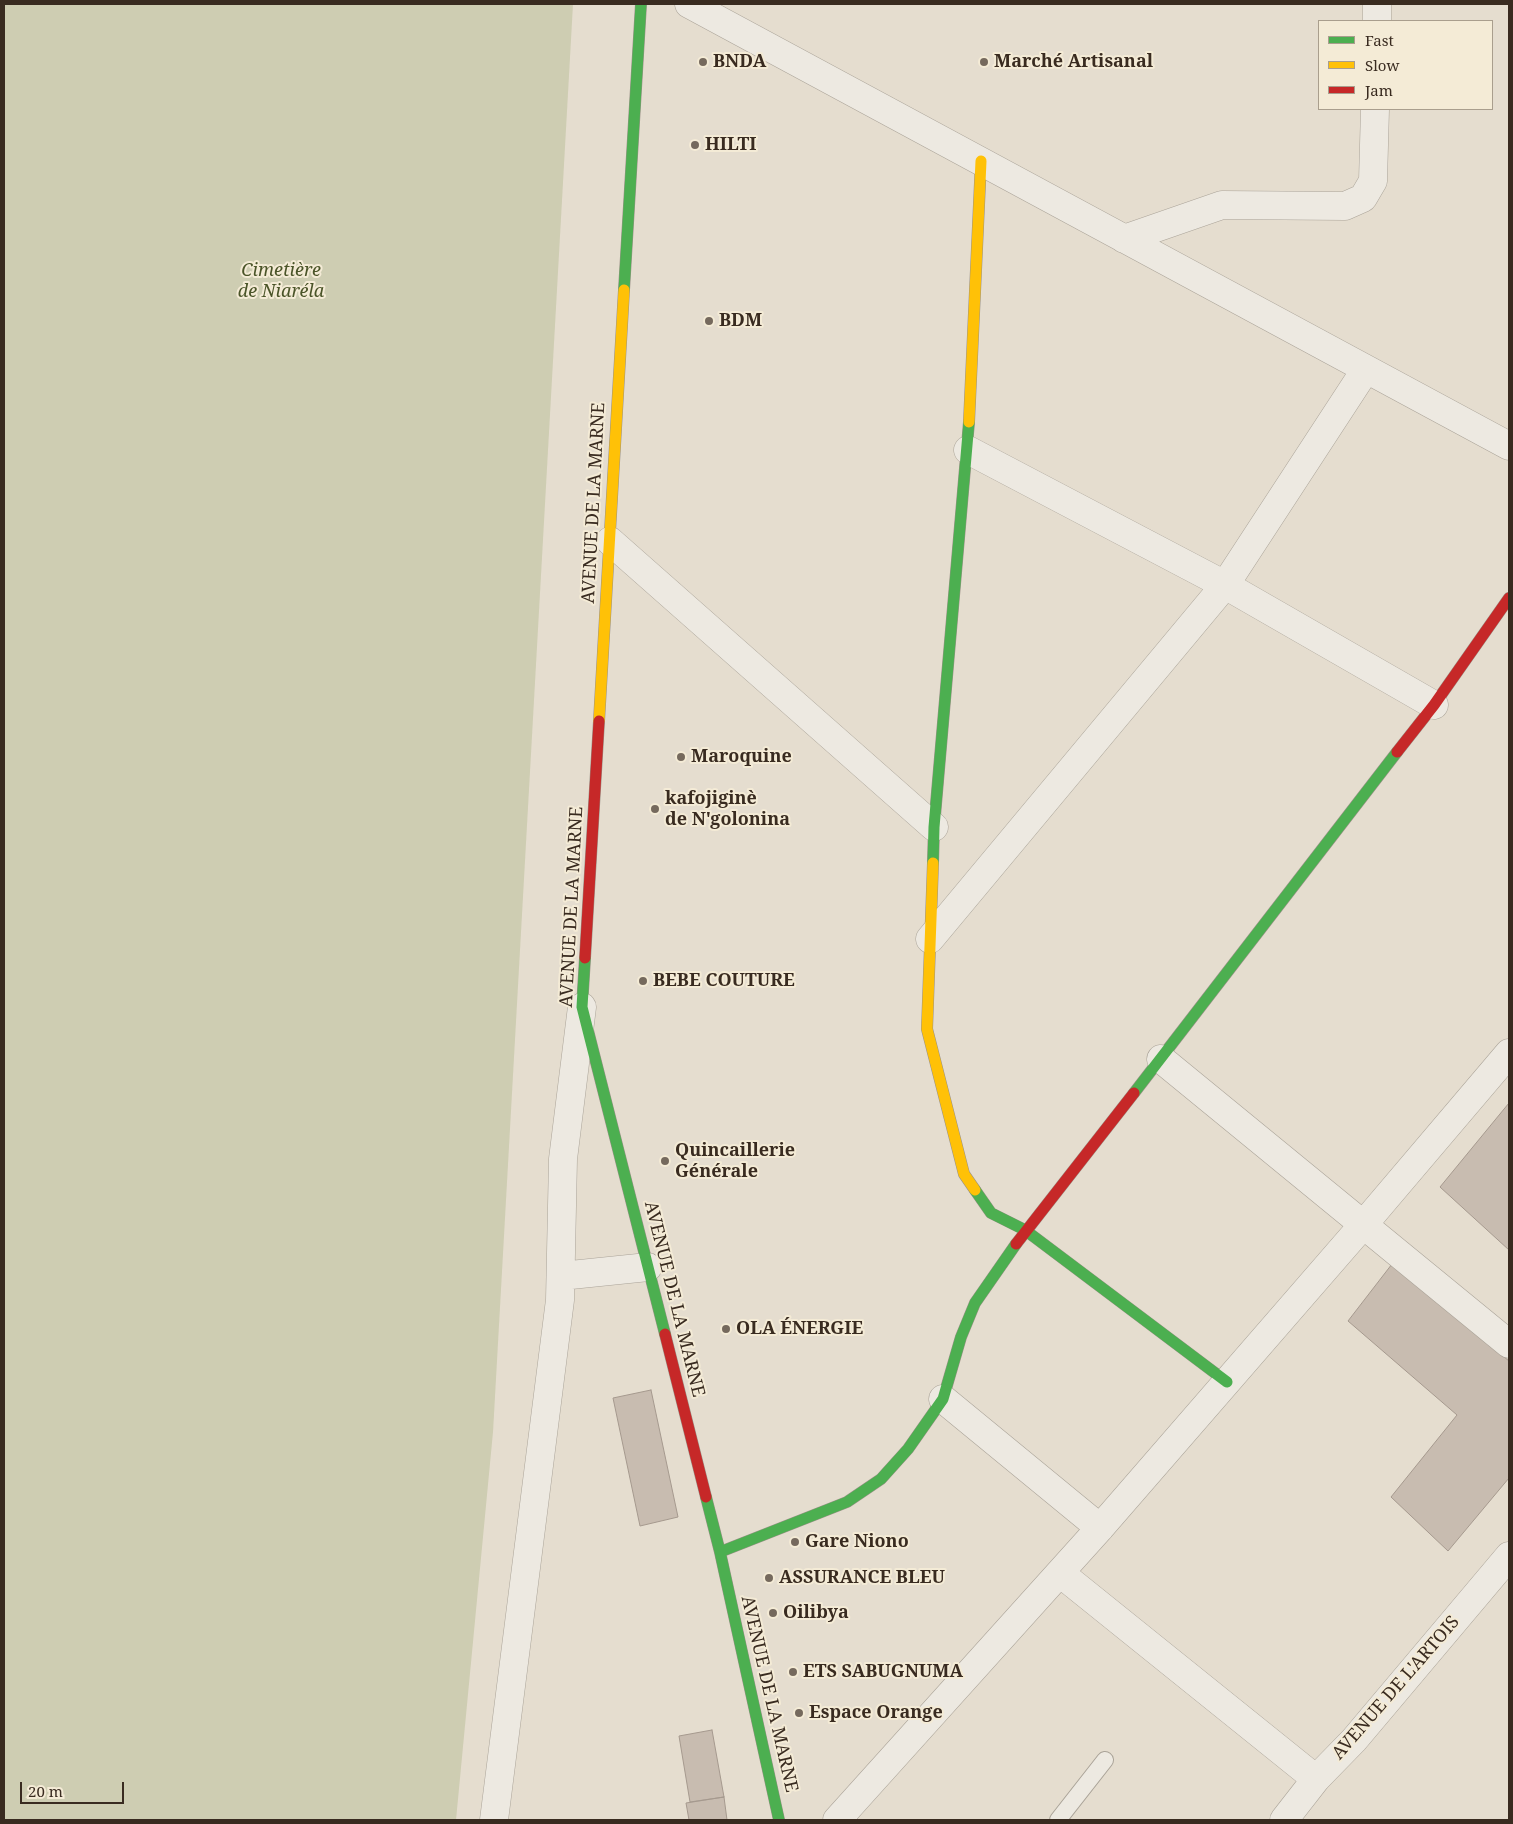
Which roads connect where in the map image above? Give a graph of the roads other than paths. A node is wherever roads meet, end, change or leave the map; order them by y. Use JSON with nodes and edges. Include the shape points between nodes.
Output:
{"nodes":[{"id":1,"x":641,"y":4,"type":"edge"},
{"id":2,"x":689,"y":4,"type":"edge"},
{"id":3,"x":1377,"y":4,"type":"edge"},
{"id":4,"x":1377,"y":20,"type":"edge"},
{"id":5,"x":1375,"y":110,"type":"edge"},
{"id":6,"x":981,"y":161,"type":"junction"},
{"id":7,"x":1124,"y":239,"type":"junction"},
{"id":8,"x":1366,"y":369,"type":"junction"},
{"id":9,"x":1509,"y":446,"type":"edge"},
{"id":10,"x":968,"y":450,"type":"junction"},
{"id":11,"x":610,"y":542,"type":"junction"},
{"id":12,"x":1225,"y":585,"type":"junction"},
{"id":13,"x":1509,"y":598,"type":"edge"},
{"id":14,"x":1434,"y":705,"type":"junction"},
{"id":15,"x":934,"y":827,"type":"junction"},
{"id":16,"x":930,"y":939,"type":"junction"},
{"id":17,"x":582,"y":1007,"type":"junction"},
{"id":18,"x":1509,"y":1053,"type":"edge"},
{"id":19,"x":1161,"y":1059,"type":"junction"},
{"id":20,"x":1363,"y":1225,"type":"junction"},
{"id":21,"x":1025,"y":1230,"type":"junction"},
{"id":22,"x":648,"y":1267,"type":"junction"},
{"id":23,"x":561,"y":1276,"type":"junction"},
{"id":24,"x":1509,"y":1344,"type":"edge"},
{"id":25,"x":1228,"y":1382,"type":"junction"},
{"id":26,"x":943,"y":1399,"type":"junction"},
{"id":27,"x":1100,"y":1528,"type":"junction"},
{"id":28,"x":720,"y":1552,"type":"junction"},
{"id":29,"x":1509,"y":1556,"type":"edge"},
{"id":30,"x":1060,"y":1573,"type":"junction"},
{"id":31,"x":1105,"y":1760,"type":"dead end"},
{"id":32,"x":1316,"y":1779,"type":"junction"},
{"id":33,"x":494,"y":1820,"type":"edge"},
{"id":34,"x":779,"y":1820,"type":"edge"},
{"id":35,"x":837,"y":1820,"type":"edge"},
{"id":36,"x":1058,"y":1820,"type":"edge"},
{"id":37,"x":1284,"y":1820,"type":"edge"}],
"edges":[{"from":1,"to":11,"type":"street","name":"AVENUE DE LA MARNE"},
{"from":2,"to":6,"type":"street"},
{"from":3,"to":4,"type":"street"},
{"from":5,"to":7,"type":"street","via":[[1373,181],[1363,198],[1345,206],[1222,205]]},
{"from":6,"to":7,"type":"street"},
{"from":6,"to":10,"type":"street"},
{"from":7,"to":8,"type":"street"},
{"from":8,"to":9,"type":"street"},
{"from":8,"to":12,"type":"street"},
{"from":10,"to":12,"type":"street"},
{"from":10,"to":15,"type":"street"},
{"from":11,"to":15,"type":"street"},
{"from":11,"to":17,"type":"street","name":"AVENUE DE LA MARNE"},
{"from":12,"to":14,"type":"street"},
{"from":12,"to":16,"type":"street"},
{"from":13,"to":14,"type":"street"},
{"from":14,"to":19,"type":"street"},
{"from":15,"to":16,"type":"street"},
{"from":16,"to":21,"type":"street","via":[[927,1029],[964,1174],[991,1213]]},
{"from":17,"to":22,"type":"street","name":"AVENUE DE LA MARNE"},
{"from":17,"to":23,"type":"street","via":[[563,1159]]},
{"from":18,"to":20,"type":"street"},
{"from":19,"to":20,"type":"street"},
{"from":19,"to":21,"type":"street"},
{"from":20,"to":24,"type":"street"},
{"from":20,"to":25,"type":"street"},
{"from":21,"to":25,"type":"street"},
{"from":21,"to":26,"type":"street","via":[[975,1303],[961,1337]]},
{"from":22,"to":23,"type":"street"},
{"from":22,"to":28,"type":"street","name":"AVENUE DE LA MARNE"},
{"from":23,"to":33,"type":"street"},
{"from":25,"to":27,"type":"street"},
{"from":26,"to":27,"type":"street"},
{"from":26,"to":28,"type":"street","via":[[908,1450],[882,1479],[846,1502]]},
{"from":27,"to":30,"type":"street"},
{"from":28,"to":34,"type":"street","name":"AVENUE DE LA MARNE"},
{"from":29,"to":32,"type":"street","name":"AVENUE DE L'ARTOIS","via":[[1354,1740]]},
{"from":30,"to":32,"type":"street"},
{"from":30,"to":35,"type":"street"},
{"from":31,"to":36,"type":"lane"},
{"from":32,"to":37,"type":"street","name":"AVENUE DE L'ARTOIS"}]}
